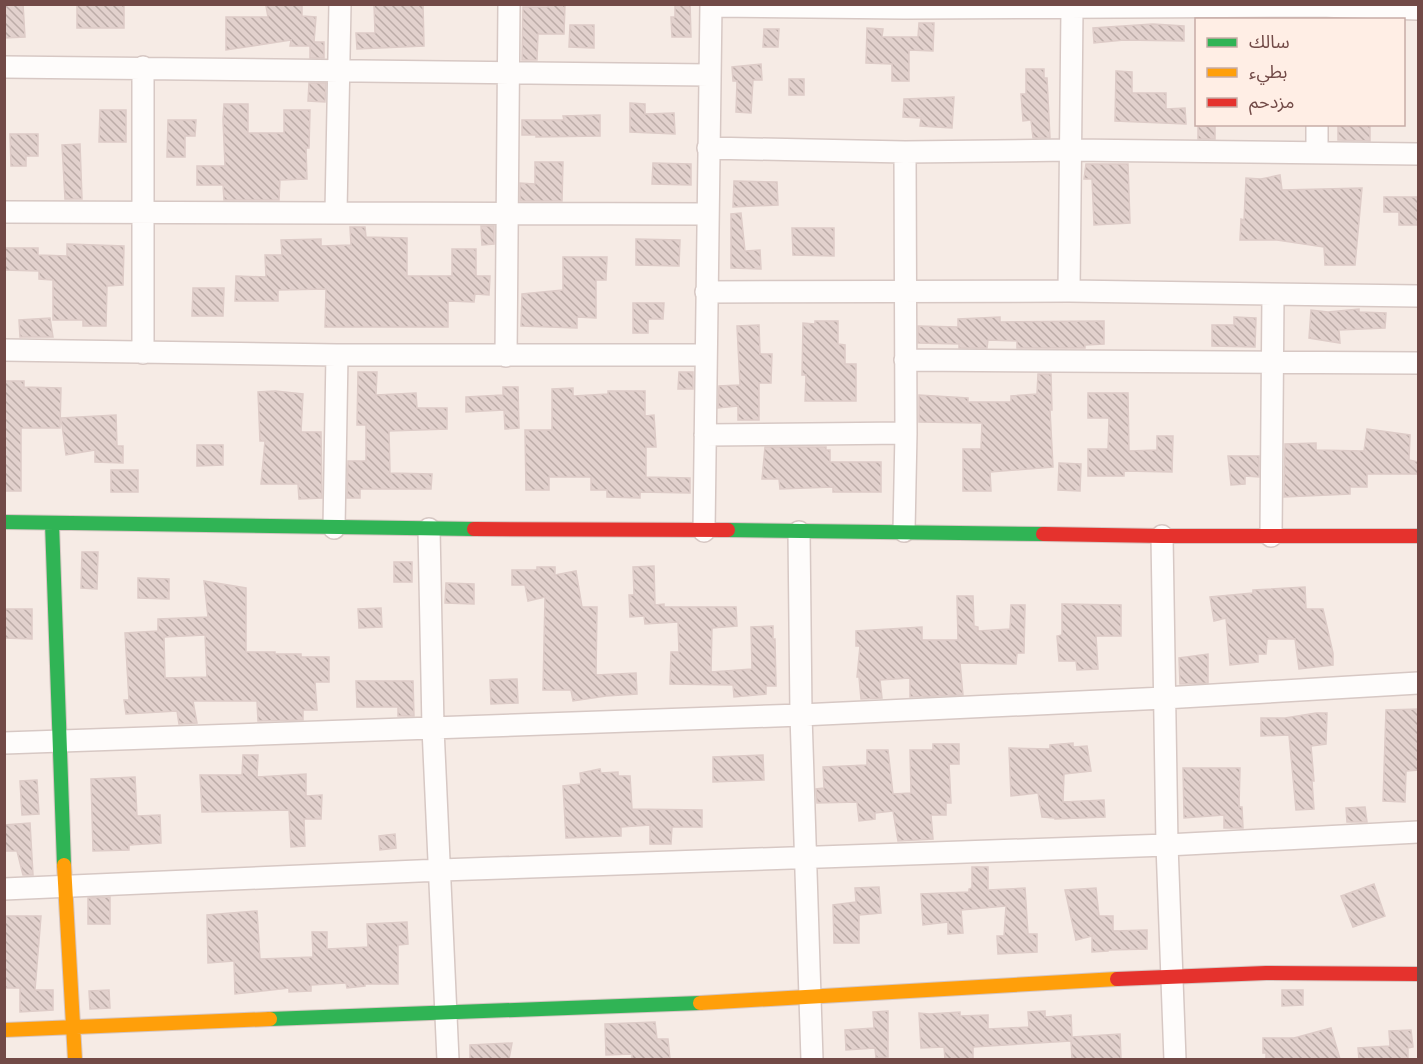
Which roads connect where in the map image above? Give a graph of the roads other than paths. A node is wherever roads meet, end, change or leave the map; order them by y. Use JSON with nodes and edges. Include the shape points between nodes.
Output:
{"nodes":[{"id":1,"x":340,"y":4,"type":"edge"},
{"id":2,"x":510,"y":4,"type":"edge"},
{"id":3,"x":711,"y":5,"type":"edge"},
{"id":4,"x":905,"y":6,"type":"edge"},
{"id":5,"x":1102,"y":6,"type":"edge"},
{"id":6,"x":1072,"y":9,"type":"junction"},
{"id":7,"x":1419,"y":9,"type":"edge"},
{"id":8,"x":1318,"y":10,"type":"edge"},
{"id":9,"x":4,"y":66,"type":"edge"},
{"id":10,"x":143,"y":68,"type":"junction"},
{"id":11,"x":339,"y":72,"type":"junction"},
{"id":12,"x":509,"y":73,"type":"junction"},
{"id":13,"x":709,"y":75,"type":"junction"},
{"id":14,"x":1317,"y":126,"type":"edge"},
{"id":15,"x":708,"y":148,"type":"junction"},
{"id":16,"x":1071,"y":150,"type":"junction"},
{"id":17,"x":905,"y":152,"type":"junction"},
{"id":18,"x":1317,"y":153,"type":"junction"},
{"id":19,"x":1419,"y":154,"type":"edge"},
{"id":20,"x":336,"y":211,"type":"junction"},
{"id":21,"x":4,"y":212,"type":"edge"},
{"id":22,"x":507,"y":212,"type":"junction"},
{"id":23,"x":143,"y":213,"type":"junction"},
{"id":24,"x":707,"y":214,"type":"junction"},
{"id":25,"x":1069,"y":291,"type":"junction"},
{"id":26,"x":706,"y":292,"type":"junction"},
{"id":27,"x":905,"y":292,"type":"junction"},
{"id":28,"x":1274,"y":295,"type":"junction"},
{"id":29,"x":1419,"y":296,"type":"edge"},
{"id":30,"x":4,"y":350,"type":"edge"},
{"id":31,"x":143,"y":353,"type":"junction"},
{"id":32,"x":337,"y":355,"type":"junction"},
{"id":33,"x":705,"y":355,"type":"junction"},
{"id":34,"x":506,"y":356,"type":"junction"},
{"id":35,"x":905,"y":360,"type":"junction"},
{"id":36,"x":1273,"y":361,"type":"junction"},
{"id":37,"x":1419,"y":363,"type":"edge"},
{"id":38,"x":906,"y":433,"type":"junction"},
{"id":39,"x":705,"y":435,"type":"junction"},
{"id":40,"x":4,"y":522,"type":"edge"},
{"id":41,"x":51,"y":523,"type":"junction"},
{"id":42,"x":334,"y":528,"type":"junction"},
{"id":43,"x":429,"y":529,"type":"junction"},
{"id":44,"x":704,"y":531,"type":"junction"},
{"id":45,"x":799,"y":531,"type":"junction"},
{"id":46,"x":904,"y":531,"type":"junction"},
{"id":47,"x":1162,"y":536,"type":"junction"},
{"id":48,"x":1271,"y":536,"type":"junction"},
{"id":49,"x":1419,"y":536,"type":"edge"},
{"id":50,"x":1419,"y":683,"type":"edge"},
{"id":51,"x":1164,"y":698,"type":"junction"},
{"id":52,"x":801,"y":715,"type":"junction"},
{"id":53,"x":433,"y":728,"type":"junction"},
{"id":54,"x":59,"y":741,"type":"junction"},
{"id":55,"x":4,"y":743,"type":"edge"},
{"id":56,"x":1419,"y":832,"type":"edge"},
{"id":57,"x":1167,"y":845,"type":"junction"},
{"id":58,"x":805,"y":858,"type":"junction"},
{"id":59,"x":441,"y":870,"type":"junction"},
{"id":60,"x":65,"y":886,"type":"junction"},
{"id":61,"x":4,"y":889,"type":"edge"},
{"id":62,"x":1419,"y":974,"type":"edge"},
{"id":63,"x":1172,"y":976,"type":"junction"},
{"id":64,"x":809,"y":998,"type":"junction"},
{"id":65,"x":446,"y":1011,"type":"junction"},
{"id":66,"x":74,"y":1027,"type":"junction"},
{"id":67,"x":4,"y":1030,"type":"edge"},
{"id":68,"x":75,"y":1059,"type":"edge"},
{"id":69,"x":448,"y":1059,"type":"edge"},
{"id":70,"x":812,"y":1059,"type":"edge"},
{"id":71,"x":1175,"y":1059,"type":"edge"}],
"edges":[{"from":1,"to":11,"type":"street"},
{"from":2,"to":12,"type":"street"},
{"from":3,"to":4,"type":"street"},
{"from":3,"to":13,"type":"street"},
{"from":4,"to":6,"type":"street"},
{"from":5,"to":6,"type":"street"},
{"from":5,"to":8,"type":"street"},
{"from":6,"to":16,"type":"street"},
{"from":7,"to":8,"type":"street"},
{"from":9,"to":10,"type":"street"},
{"from":10,"to":11,"type":"street"},
{"from":10,"to":23,"type":"street"},
{"from":11,"to":12,"type":"street"},
{"from":11,"to":20,"type":"street"},
{"from":12,"to":13,"type":"street"},
{"from":12,"to":22,"type":"street"},
{"from":13,"to":15,"type":"street"},
{"from":14,"to":18,"type":"street"},
{"from":15,"to":17,"type":"street"},
{"from":15,"to":24,"type":"street"},
{"from":16,"to":17,"type":"street"},
{"from":16,"to":18,"type":"street"},
{"from":16,"to":25,"type":"street"},
{"from":17,"to":27,"type":"street"},
{"from":18,"to":19,"type":"street"},
{"from":20,"to":22,"type":"street"},
{"from":20,"to":23,"type":"street"},
{"from":21,"to":23,"type":"street"},
{"from":22,"to":24,"type":"street"},
{"from":22,"to":34,"type":"street"},
{"from":23,"to":31,"type":"street"},
{"from":24,"to":26,"type":"street"},
{"from":25,"to":27,"type":"street"},
{"from":25,"to":28,"type":"street"},
{"from":26,"to":27,"type":"street"},
{"from":26,"to":33,"type":"street"},
{"from":27,"to":35,"type":"street"},
{"from":28,"to":29,"type":"street"},
{"from":28,"to":36,"type":"street"},
{"from":30,"to":31,"type":"street"},
{"from":31,"to":32,"type":"street"},
{"from":32,"to":34,"type":"street"},
{"from":32,"to":42,"type":"street"},
{"from":33,"to":34,"type":"street"},
{"from":33,"to":39,"type":"street"},
{"from":35,"to":36,"type":"street"},
{"from":35,"to":38,"type":"street"},
{"from":36,"to":37,"type":"street"},
{"from":36,"to":48,"type":"street"},
{"from":38,"to":39,"type":"street"},
{"from":38,"to":46,"type":"street"},
{"from":39,"to":44,"type":"street"},
{"from":40,"to":41,"type":"street"},
{"from":41,"to":42,"type":"street"},
{"from":41,"to":54,"type":"street"},
{"from":42,"to":43,"type":"street"},
{"from":43,"to":44,"type":"street"},
{"from":43,"to":53,"type":"street"},
{"from":44,"to":45,"type":"street"},
{"from":45,"to":46,"type":"street"},
{"from":45,"to":52,"type":"street"},
{"from":46,"to":47,"type":"street"},
{"from":47,"to":48,"type":"street"},
{"from":47,"to":51,"type":"street"},
{"from":48,"to":49,"type":"street"},
{"from":50,"to":51,"type":"street"},
{"from":51,"to":52,"type":"street"},
{"from":51,"to":57,"type":"street"},
{"from":52,"to":53,"type":"street"},
{"from":52,"to":58,"type":"street"},
{"from":53,"to":54,"type":"street"},
{"from":53,"to":59,"type":"street"},
{"from":54,"to":55,"type":"street"},
{"from":54,"to":60,"type":"street"},
{"from":56,"to":57,"type":"street"},
{"from":57,"to":58,"type":"street"},
{"from":57,"to":63,"type":"street"},
{"from":58,"to":59,"type":"street"},
{"from":58,"to":64,"type":"street"},
{"from":59,"to":60,"type":"street"},
{"from":59,"to":65,"type":"street"},
{"from":60,"to":61,"type":"street"},
{"from":60,"to":66,"type":"street"},
{"from":62,"to":63,"type":"street","via":[[1344,971]]},
{"from":63,"to":64,"type":"street"},
{"from":63,"to":71,"type":"street"},
{"from":64,"to":65,"type":"street"},
{"from":64,"to":70,"type":"street"},
{"from":65,"to":66,"type":"street"},
{"from":65,"to":69,"type":"street"},
{"from":66,"to":67,"type":"street"},
{"from":66,"to":68,"type":"street"}]}
